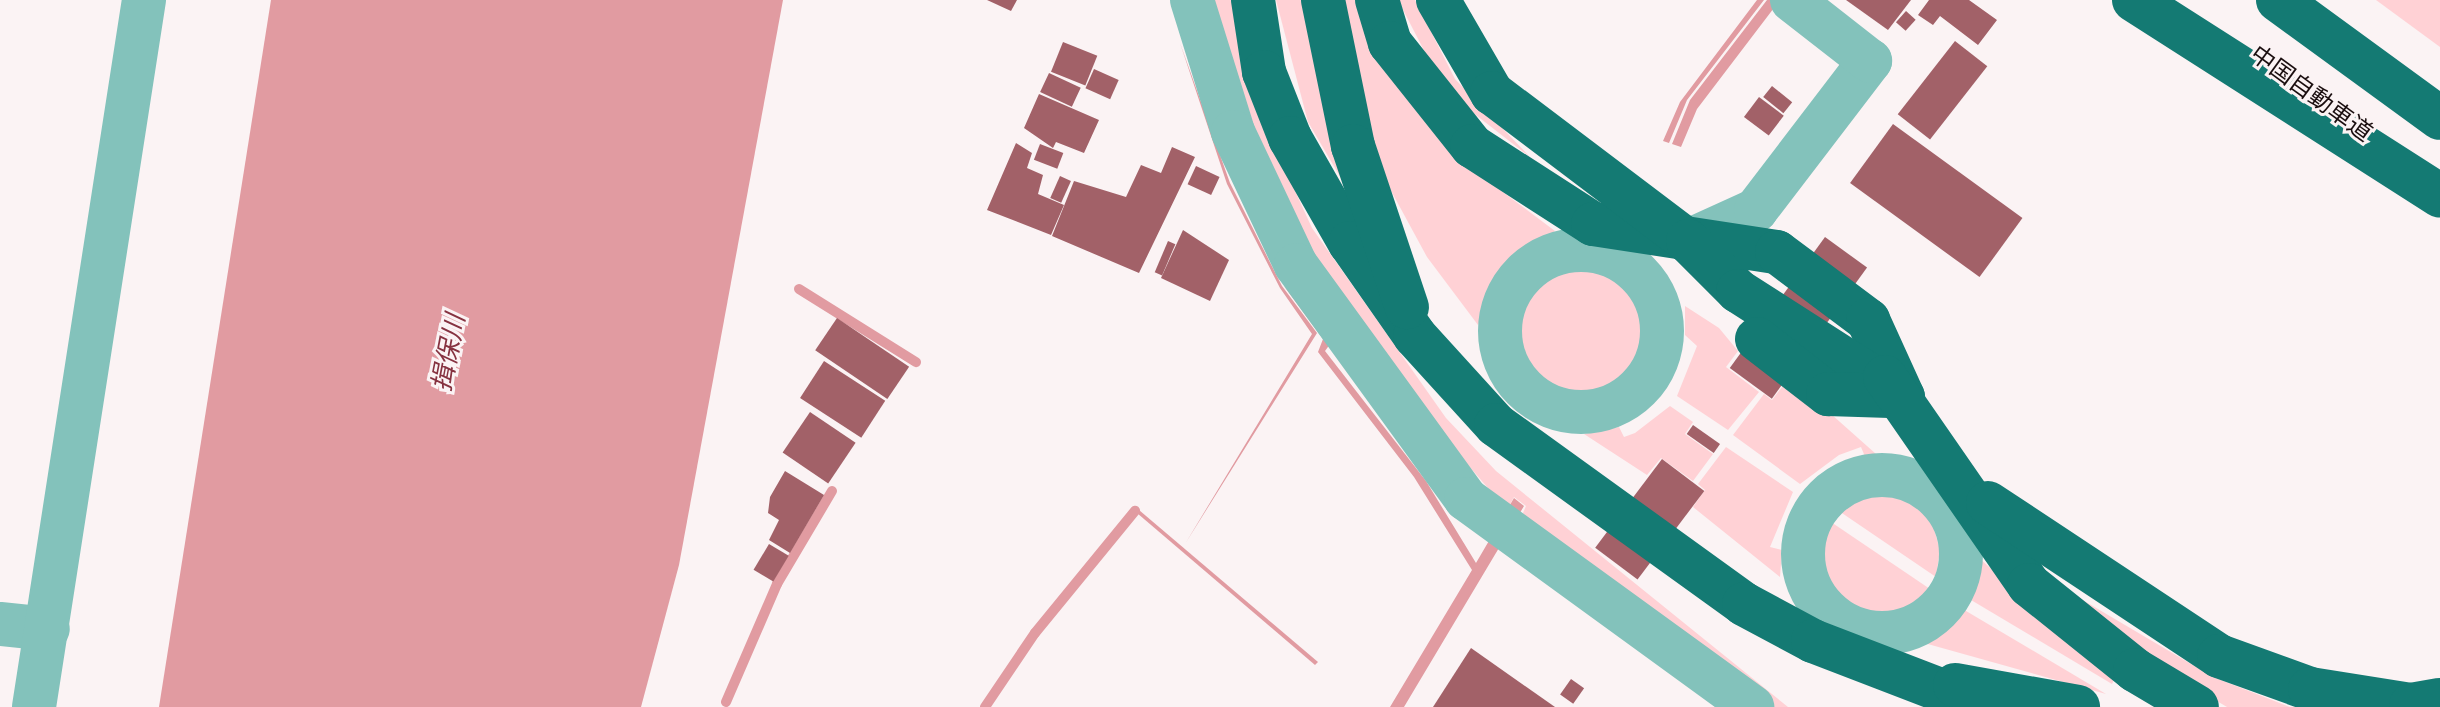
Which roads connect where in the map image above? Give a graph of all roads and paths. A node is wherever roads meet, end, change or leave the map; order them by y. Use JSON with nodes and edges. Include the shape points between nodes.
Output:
{"nodes":[{"id":1,"x":144,"y":0,"type":"edge"},
{"id":2,"x":1192,"y":0,"type":"edge"},
{"id":3,"x":1253,"y":0,"type":"edge"},
{"id":4,"x":1323,"y":0,"type":"edge"},
{"id":5,"x":1377,"y":0,"type":"edge"},
{"id":6,"x":1438,"y":0,"type":"edge"},
{"id":7,"x":2134,"y":0,"type":"edge"},
{"id":8,"x":2181,"y":0,"type":"edge"},
{"id":9,"x":2278,"y":0,"type":"edge"},
{"id":10,"x":2327,"y":0,"type":"edge"},
{"id":11,"x":1793,"y":1,"type":"edge"},
{"id":12,"x":2440,"y":91,"type":"edge"},
{"id":13,"x":2440,"y":118,"type":"edge"},
{"id":14,"x":2440,"y":189,"type":"edge"},
{"id":15,"x":2440,"y":196,"type":"edge"},
{"id":16,"x":1688,"y":241,"type":"junction"},
{"id":17,"x":1612,"y":243,"type":"junction"},
{"id":18,"x":1415,"y":336,"type":"junction"},
{"id":19,"x":1510,"y":371,"type":"junction"},
{"id":20,"x":1454,"y":384,"type":"junction"},
{"id":21,"x":1952,"y":484,"type":"junction"},
{"id":22,"x":0,"y":624,"type":"edge"},
{"id":23,"x":48,"y":629,"type":"junction"},
{"id":24,"x":1839,"y":640,"type":"junction"},
{"id":25,"x":1922,"y":681,"type":"junction"},
{"id":26,"x":2440,"y":700,"type":"edge"},
{"id":27,"x":34,"y":707,"type":"edge"},
{"id":28,"x":1752,"y":707,"type":"edge"},
{"id":29,"x":1985,"y":707,"type":"edge"},
{"id":30,"x":2078,"y":707,"type":"edge"},
{"id":31,"x":2197,"y":707,"type":"edge"}],
"edges":[{"from":1,"to":23,"type":"street"},
{"from":2,"to":28,"type":"street","via":[[1233,132],[1296,265],[1466,499]]},
{"from":3,"to":18,"type":"highway","via":[[1264,72],[1290,138],[1350,243]]},
{"from":4,"to":18,"type":"highway","via":[[1353,146]]},
{"from":5,"to":17,"type":"highway","via":[[1390,43],[1472,146]]},
{"from":6,"to":16,"type":"highway","via":[[1492,93]]},
{"from":7,"to":15,"type":"highway"},
{"from":8,"to":14,"type":"highway","name":"中国自動車道"},
{"from":9,"to":13,"type":"highway"},
{"from":10,"to":12,"type":"highway"},
{"from":11,"to":16,"type":"street","via":[[1870,61],[1756,210]]},
{"from":16,"to":17,"type":"highway"},
{"from":16,"to":21,"type":"highway","via":[[1745,261],[1853,341],[1903,397]]},
{"from":17,"to":19,"type":"street","via":[[1572,250],[1524,272],[1500,317]]},
{"from":17,"to":19,"type":"street","via":[[1657,300],[1659,355],[1647,380],[1601,411],[1574,412],[1546,405]]},
{"from":18,"to":20,"type":"highway"},
{"from":19,"to":20,"type":"street"},
{"from":20,"to":24,"type":"highway","via":[[1496,425],[1594,462]]},
{"from":21,"to":24,"type":"street","via":[[1963,546],[1949,597],[1907,629]]},
{"from":21,"to":24,"type":"street","via":[[1876,476],[1851,481],[1811,515],[1802,538],[1808,587]]},
{"from":21,"to":26,"type":"highway","via":[[2219,656],[2310,689],[2411,705]]},
{"from":21,"to":31,"type":"highway","via":[[2029,585],[2135,670]]},
{"from":22,"to":23,"type":"street"},
{"from":23,"to":27,"type":"street"},
{"from":24,"to":25,"type":"highway"},
{"from":25,"to":29,"type":"highway"},
{"from":25,"to":30,"type":"highway"}]}
